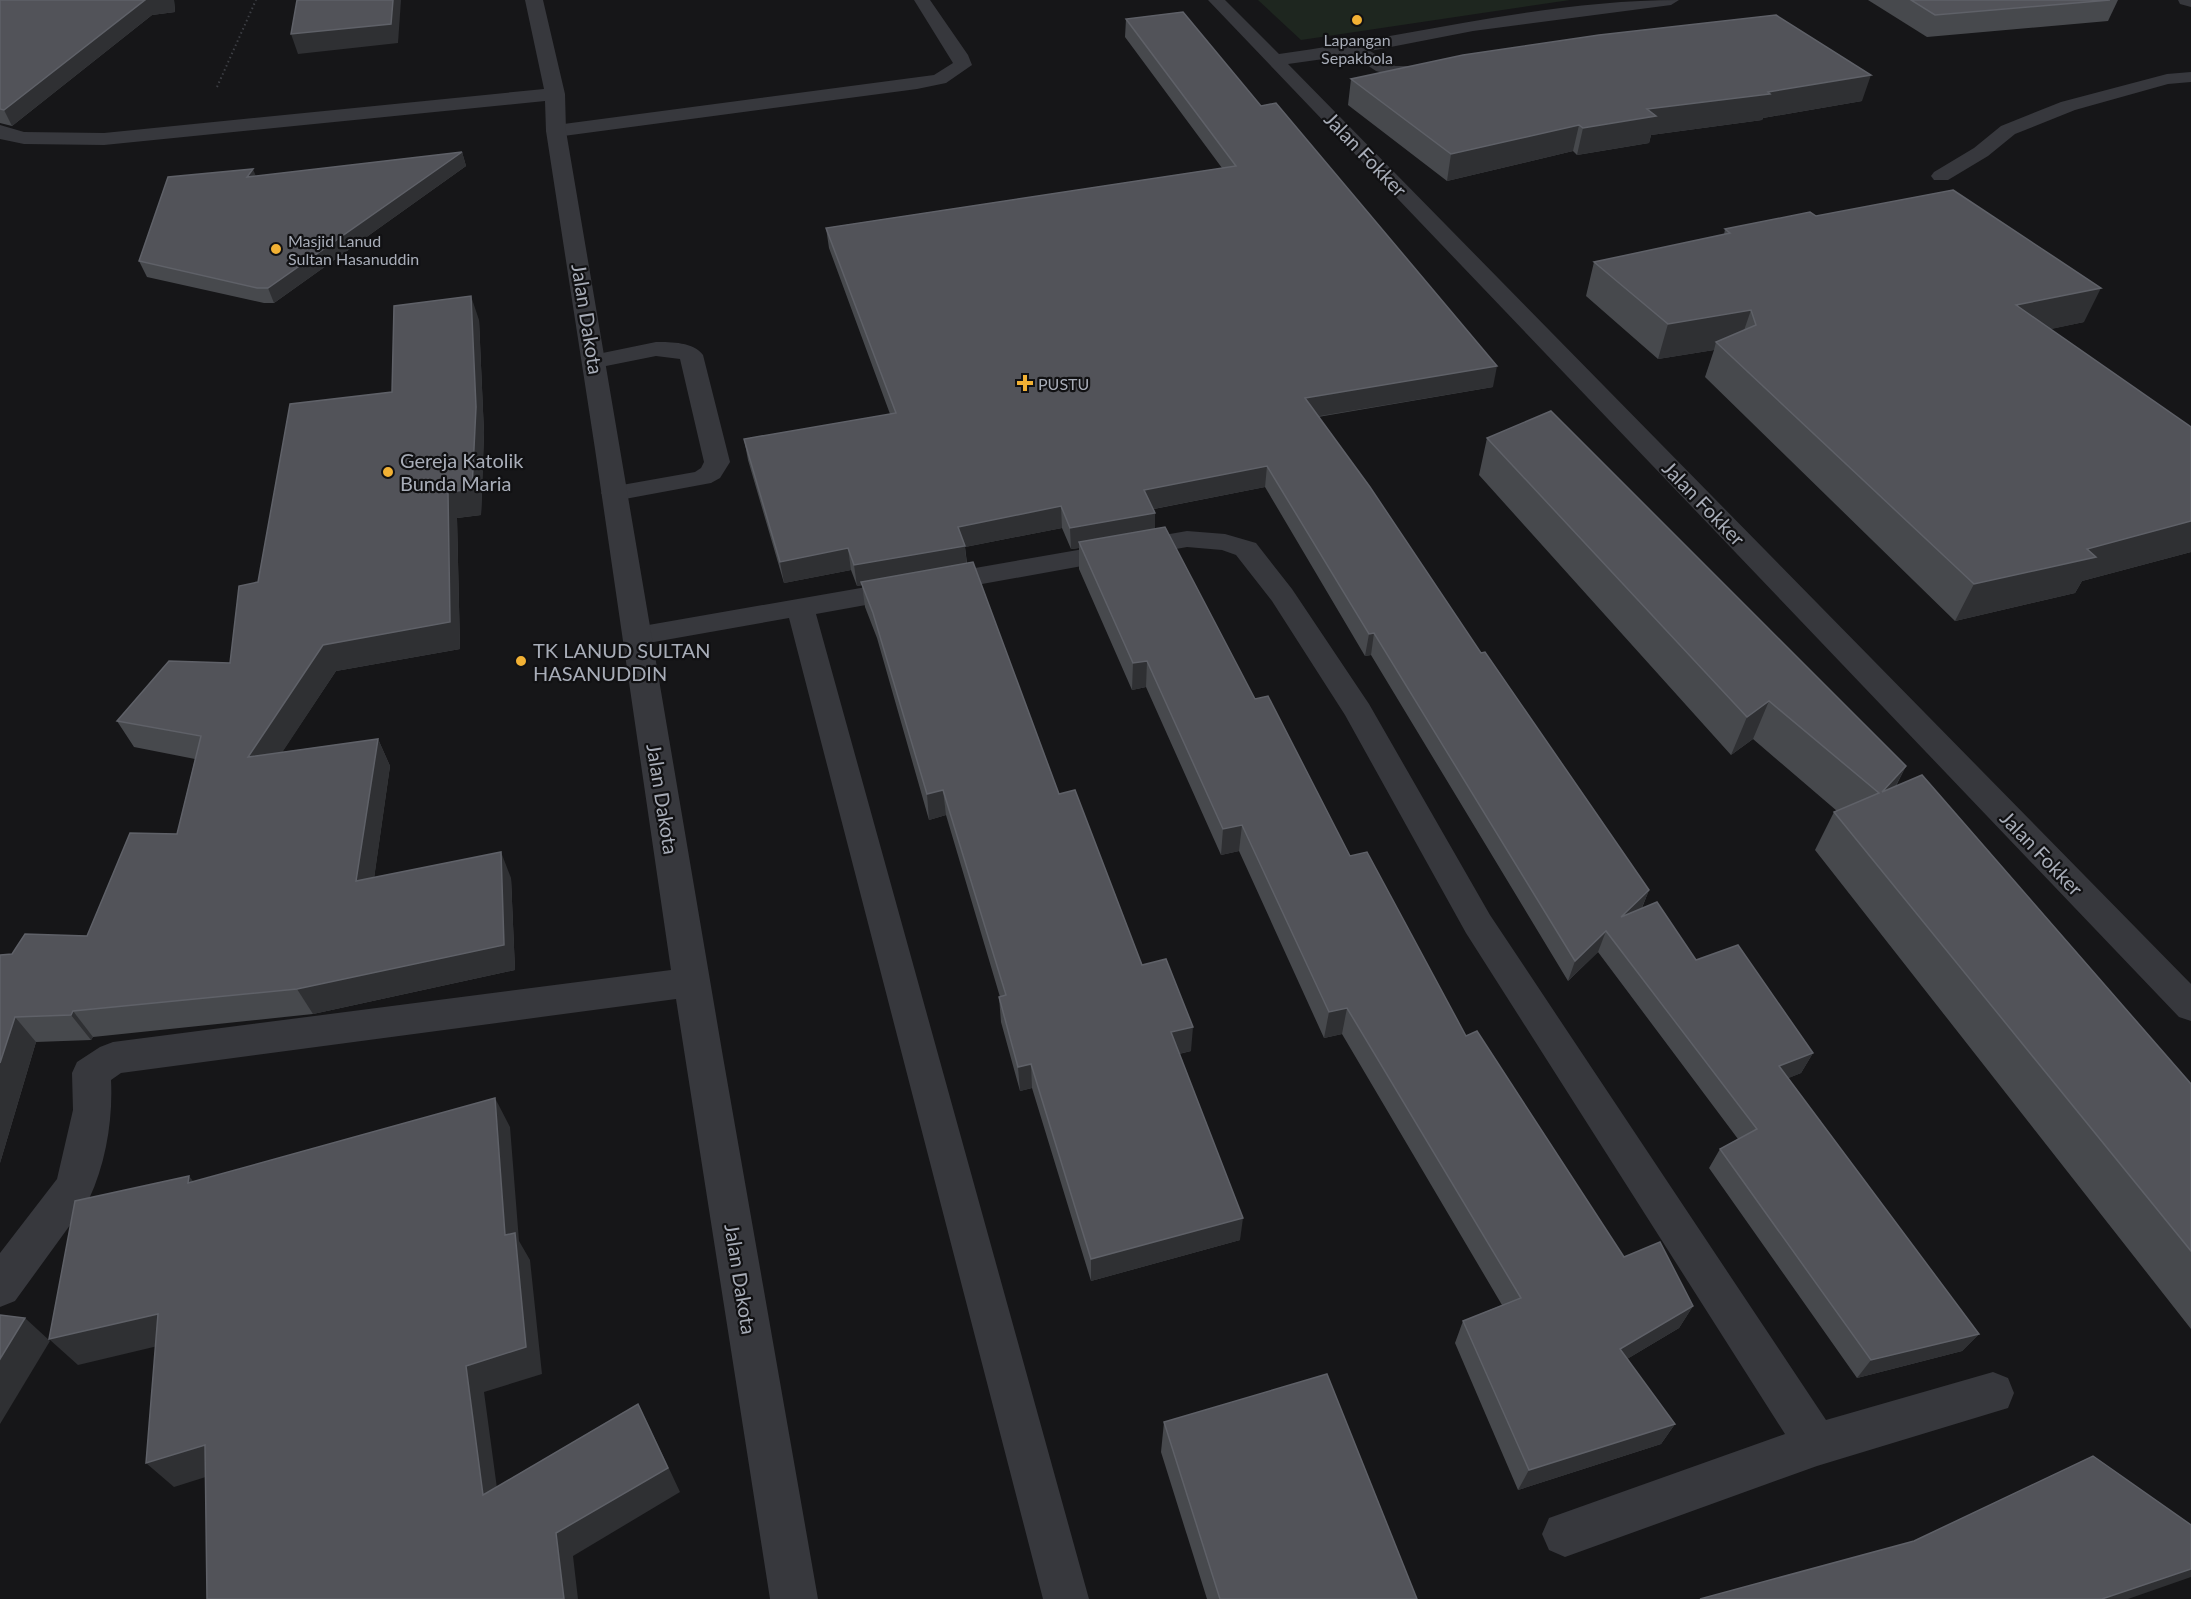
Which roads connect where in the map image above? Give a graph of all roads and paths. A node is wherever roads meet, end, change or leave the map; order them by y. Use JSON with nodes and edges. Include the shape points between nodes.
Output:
{"nodes":[{"id":1,"x":256,"y":0,"type":"edge"},
{"id":2,"x":534,"y":0,"type":"edge"},
{"id":3,"x":922,"y":0,"type":"edge"},
{"id":4,"x":1216,"y":0,"type":"edge"},
{"id":5,"x":1671,"y":0,"type":"edge"},
{"id":6,"x":2186,"y":0,"type":"edge"},
{"id":7,"x":2191,"y":2,"type":"edge"},
{"id":8,"x":1580,"y":13,"type":"junction"},
{"id":9,"x":1606,"y":27,"type":"dead end"},
{"id":10,"x":1356,"y":49,"type":"junction"},
{"id":11,"x":1276,"y":60,"type":"junction"},
{"id":12,"x":1453,"y":67,"type":"edge"},
{"id":13,"x":2191,"y":76,"type":"edge"},
{"id":14,"x":555,"y":94,"type":"junction"},
{"id":15,"x":200,"y":130,"type":"junction"},
{"id":16,"x":0,"y":131,"type":"edge"},
{"id":17,"x":556,"y":131,"type":"junction"},
{"id":18,"x":1941,"y":176,"type":"dead end"},
{"id":19,"x":596,"y":361,"type":"junction"},
{"id":20,"x":614,"y":493,"type":"junction"},
{"id":21,"x":800,"y":607,"type":"junction"},
{"id":22,"x":637,"y":636,"type":"junction"},
{"id":23,"x":692,"y":982,"type":"junction"},
{"id":24,"x":2191,"y":1007,"type":"edge"},
{"id":25,"x":0,"y":1287,"type":"edge"},
{"id":26,"x":1993,"y":1394,"type":"dead end"},
{"id":27,"x":1817,"y":1444,"type":"junction"},
{"id":28,"x":1564,"y":1534,"type":"dead end"},
{"id":29,"x":794,"y":1599,"type":"edge"},
{"id":30,"x":1066,"y":1599,"type":"edge"}],
"edges":[{"from":1,"to":15,"type":"path"},
{"from":2,"to":14,"type":"street","name":"Jalan Dakota"},
{"from":3,"to":17,"type":"lane","via":[[963,64],[940,79]]},
{"from":4,"to":11,"type":"lane","name":"Jalan Fokker"},
{"from":5,"to":8,"type":"lane"},
{"from":6,"to":7,"type":"lane"},
{"from":8,"to":9,"type":"lane"},
{"from":8,"to":10,"type":"lane","via":[[1473,26]]},
{"from":10,"to":11,"type":"lane"},
{"from":10,"to":12,"type":"lane","via":[[1382,68],[1398,73]]},
{"from":11,"to":24,"type":"lane","name":"Jalan Fokker"},
{"from":13,"to":18,"type":"lane","via":[[2068,106],[2008,130],[1982,152]]},
{"from":14,"to":15,"type":"street"},
{"from":14,"to":17,"type":"street","name":"Jalan Dakota"},
{"from":15,"to":16,"type":"street","via":[[69,140],[13,137]]},
{"from":17,"to":19,"type":"street","name":"Jalan Dakota"},
{"from":19,"to":20,"type":"street","name":"Jalan Dakota"},
{"from":19,"to":20,"type":"lane","via":[[664,349],[690,355],[717,462],[711,473],[702,478]]},
{"from":20,"to":22,"type":"street","name":"Jalan Dakota"},
{"from":21,"to":22,"type":"lane"},
{"from":21,"to":27,"type":"lane","via":[[1187,539],[1225,542],[1246,549],[1282,595],[1358,711],[1478,924]]},
{"from":21,"to":30,"type":"lane"},
{"from":22,"to":23,"type":"street","name":"Jalan Dakota"},
{"from":23,"to":25,"type":"street","via":[[113,1058],[91,1073],[93,1110],[75,1186]]},
{"from":23,"to":29,"type":"street","name":"Jalan Dakota"},
{"from":26,"to":27,"type":"lane"},
{"from":27,"to":28,"type":"lane"}]}
